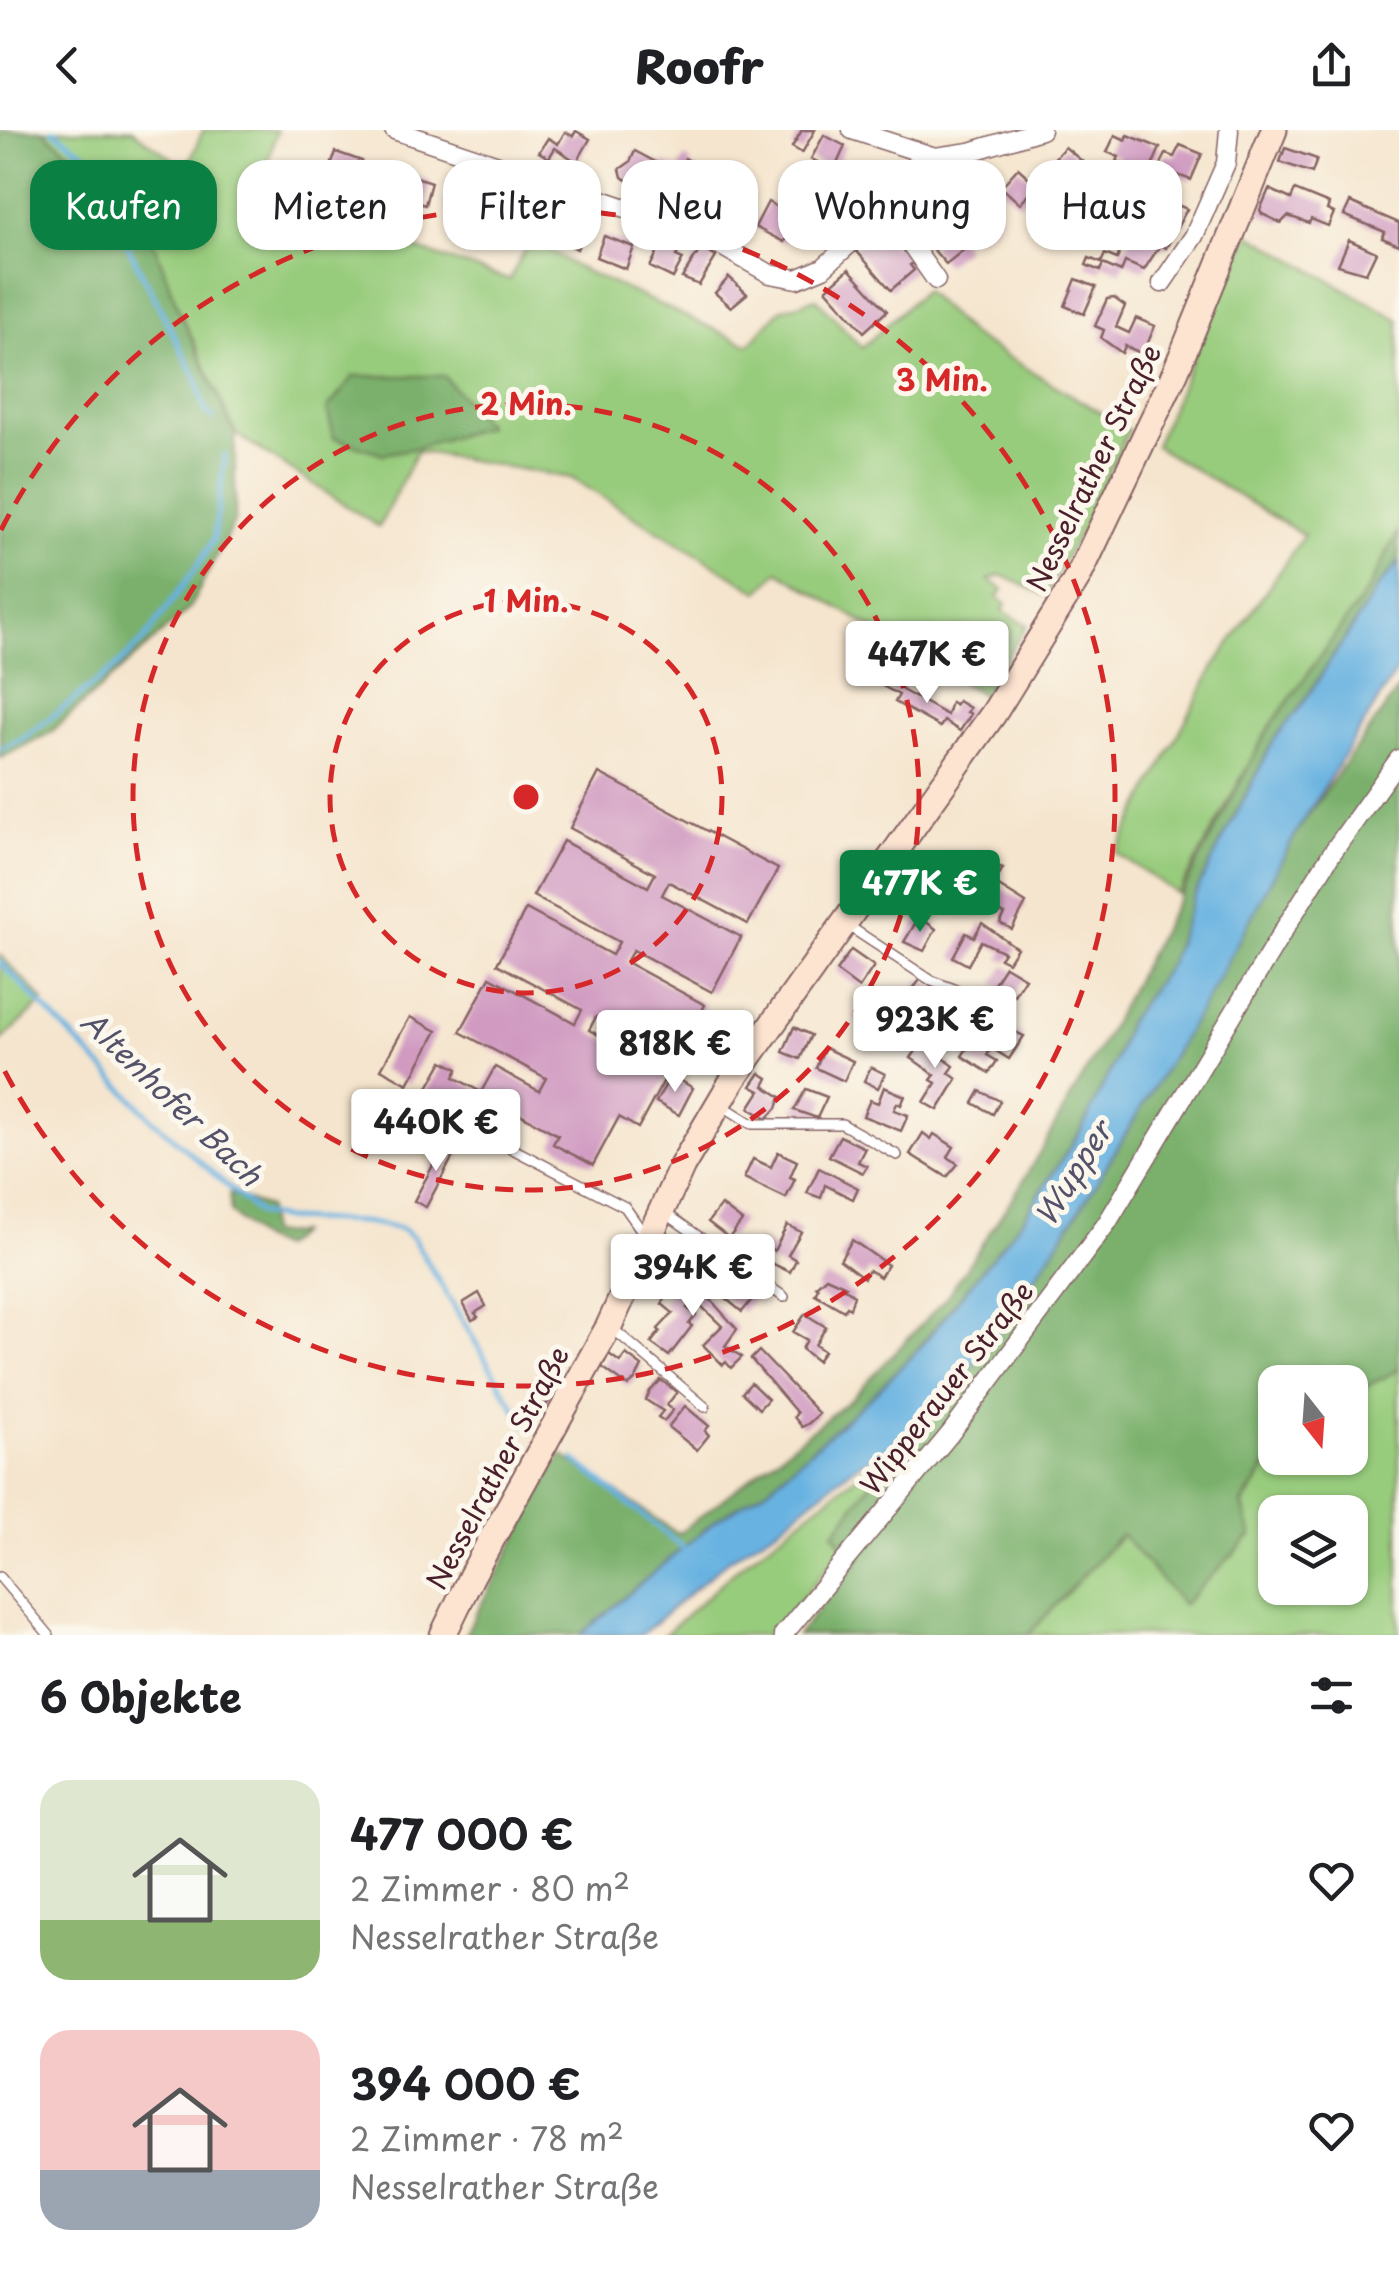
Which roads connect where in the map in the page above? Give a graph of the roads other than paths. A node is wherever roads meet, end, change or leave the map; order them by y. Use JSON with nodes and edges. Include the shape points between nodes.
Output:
{"nodes":[{"id":1,"x":394,"y":130,"type":"edge"},
{"id":2,"x":852,"y":130,"type":"edge"},
{"id":3,"x":1041,"y":130,"type":"edge"},
{"id":4,"x":1229,"y":130,"type":"edge"},
{"id":5,"x":1268,"y":132,"type":"edge"},
{"id":6,"x":935,"y":157,"type":"junction"},
{"id":7,"x":932,"y":160,"type":"edge"},
{"id":8,"x":843,"y":250,"type":"edge"},
{"id":9,"x":915,"y":250,"type":"edge"},
{"id":10,"x":936,"y":280,"type":"dead end"},
{"id":11,"x":1162,"y":282,"type":"dead end"},
{"id":12,"x":1399,"y":760,"type":"edge"},
{"id":13,"x":844,"y":923,"type":"junction"},
{"id":14,"x":987,"y":1001,"type":"dead end"},
{"id":15,"x":414,"y":1098,"type":"dead end"},
{"id":16,"x":719,"y":1103,"type":"junction"},
{"id":17,"x":898,"y":1155,"type":"dead end"},
{"id":18,"x":660,"y":1210,"type":"junction"},
{"id":19,"x":648,"y":1239,"type":"junction"},
{"id":20,"x":784,"y":1297,"type":"dead end"},
{"id":21,"x":609,"y":1326,"type":"junction"},
{"id":22,"x":706,"y":1407,"type":"dead end"},
{"id":23,"x":0,"y":1576,"type":"edge"},
{"id":24,"x":49,"y":1635,"type":"edge"},
{"id":25,"x":443,"y":1635,"type":"edge"},
{"id":26,"x":783,"y":1635,"type":"edge"}],
"edges":[{"from":1,"to":8,"type":"street","via":[[697,232],[770,274],[797,278],[823,268]]},
{"from":2,"to":6,"type":"street"},
{"from":3,"to":6,"type":"street"},
{"from":4,"to":11,"type":"street","via":[[1226,163],[1194,236]]},
{"from":5,"to":13,"type":"main road","name":"Nesselrather Straße","via":[[1175,373],[1078,578],[994,713]]},
{"from":6,"to":7,"type":"street"},
{"from":9,"to":10,"type":"street"},
{"from":12,"to":26,"type":"street","name":"Wipperauer Straße","via":[[1294,913],[1107,1223],[950,1434]]},
{"from":13,"to":14,"type":"lane","via":[[932,982]]},
{"from":13,"to":16,"type":"main road","name":"Nesselrather Straße"},
{"from":15,"to":19,"type":"lane","via":[[625,1207]]},
{"from":16,"to":17,"type":"lane","via":[[752,1124],[842,1124]]},
{"from":16,"to":18,"type":"main road","name":"Nesselrather Straße"},
{"from":18,"to":19,"type":"main road","name":"Nesselrather Straße"},
{"from":18,"to":20,"type":"lane"},
{"from":19,"to":21,"type":"main road","name":"Nesselrather Straße"},
{"from":21,"to":22,"type":"lane"},
{"from":21,"to":25,"type":"main road","name":"Nesselrather Straße"},
{"from":23,"to":24,"type":"lane"}]}
